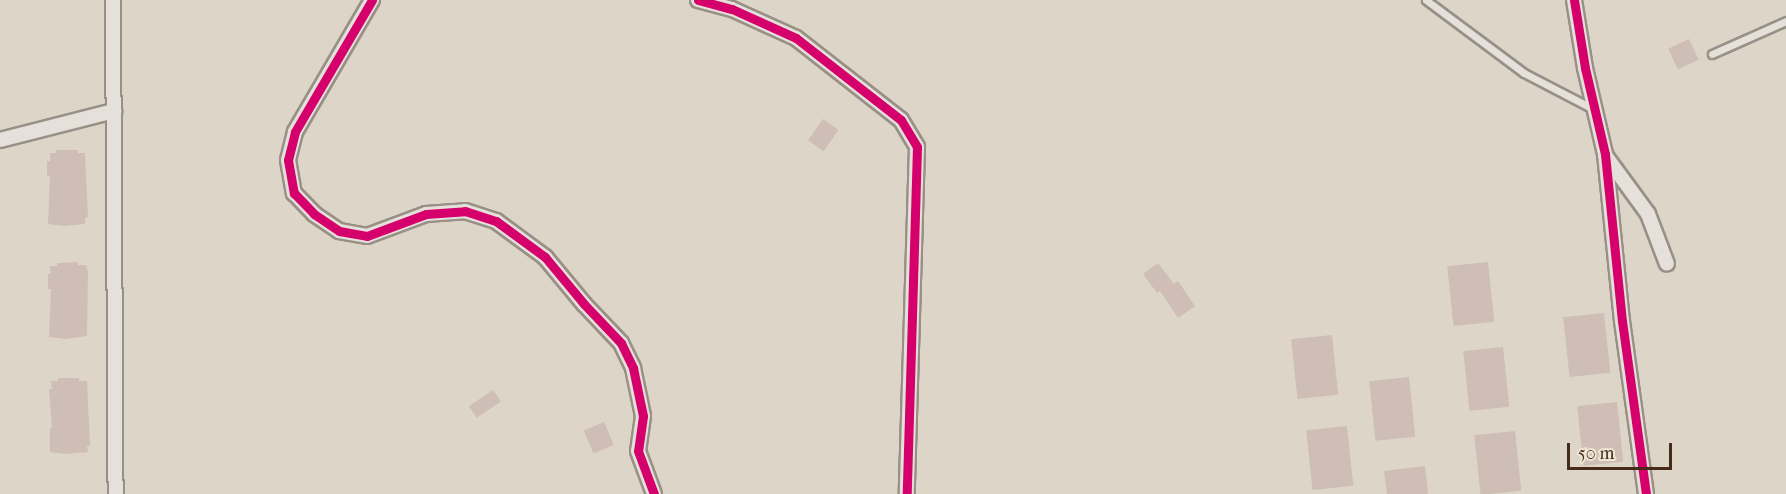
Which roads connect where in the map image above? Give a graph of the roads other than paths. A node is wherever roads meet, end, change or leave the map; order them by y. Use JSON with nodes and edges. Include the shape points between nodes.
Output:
{"nodes":[{"id":1,"x":113,"y":0,"type":"edge"},
{"id":2,"x":372,"y":0,"type":"edge"},
{"id":3,"x":698,"y":0,"type":"edge"},
{"id":4,"x":1426,"y":0,"type":"edge"},
{"id":5,"x":1574,"y":0,"type":"edge"},
{"id":6,"x":1786,"y":21,"type":"edge"},
{"id":7,"x":1712,"y":54,"type":"dead end"},
{"id":8,"x":1595,"y":110,"type":"junction"},
{"id":9,"x":114,"y":111,"type":"junction"},
{"id":10,"x":0,"y":140,"type":"edge"},
{"id":11,"x":1605,"y":154,"type":"junction"},
{"id":12,"x":1667,"y":264,"type":"dead end"},
{"id":13,"x":116,"y":494,"type":"edge"},
{"id":14,"x":654,"y":494,"type":"edge"},
{"id":15,"x":907,"y":494,"type":"edge"},
{"id":16,"x":1646,"y":494,"type":"edge"}],
"edges":[{"from":1,"to":9,"type":"street"},
{"from":2,"to":14,"type":"street","via":[[295,132],[288,160],[294,193],[314,214],[339,231],[367,236],[426,214],[465,211],[496,221],[545,257],[621,343],[633,368],[643,416],[638,451]]},
{"from":3,"to":15,"type":"street","via":[[732,9],[796,38],[901,120],[917,147]]},
{"from":4,"to":8,"type":"lane","via":[[1524,73]]},
{"from":5,"to":8,"type":"street"},
{"from":6,"to":7,"type":"lane"},
{"from":8,"to":11,"type":"street"},
{"from":9,"to":10,"type":"street"},
{"from":9,"to":13,"type":"street"},
{"from":11,"to":12,"type":"street","via":[[1648,214]]},
{"from":11,"to":16,"type":"street","via":[[1622,321]]}]}
